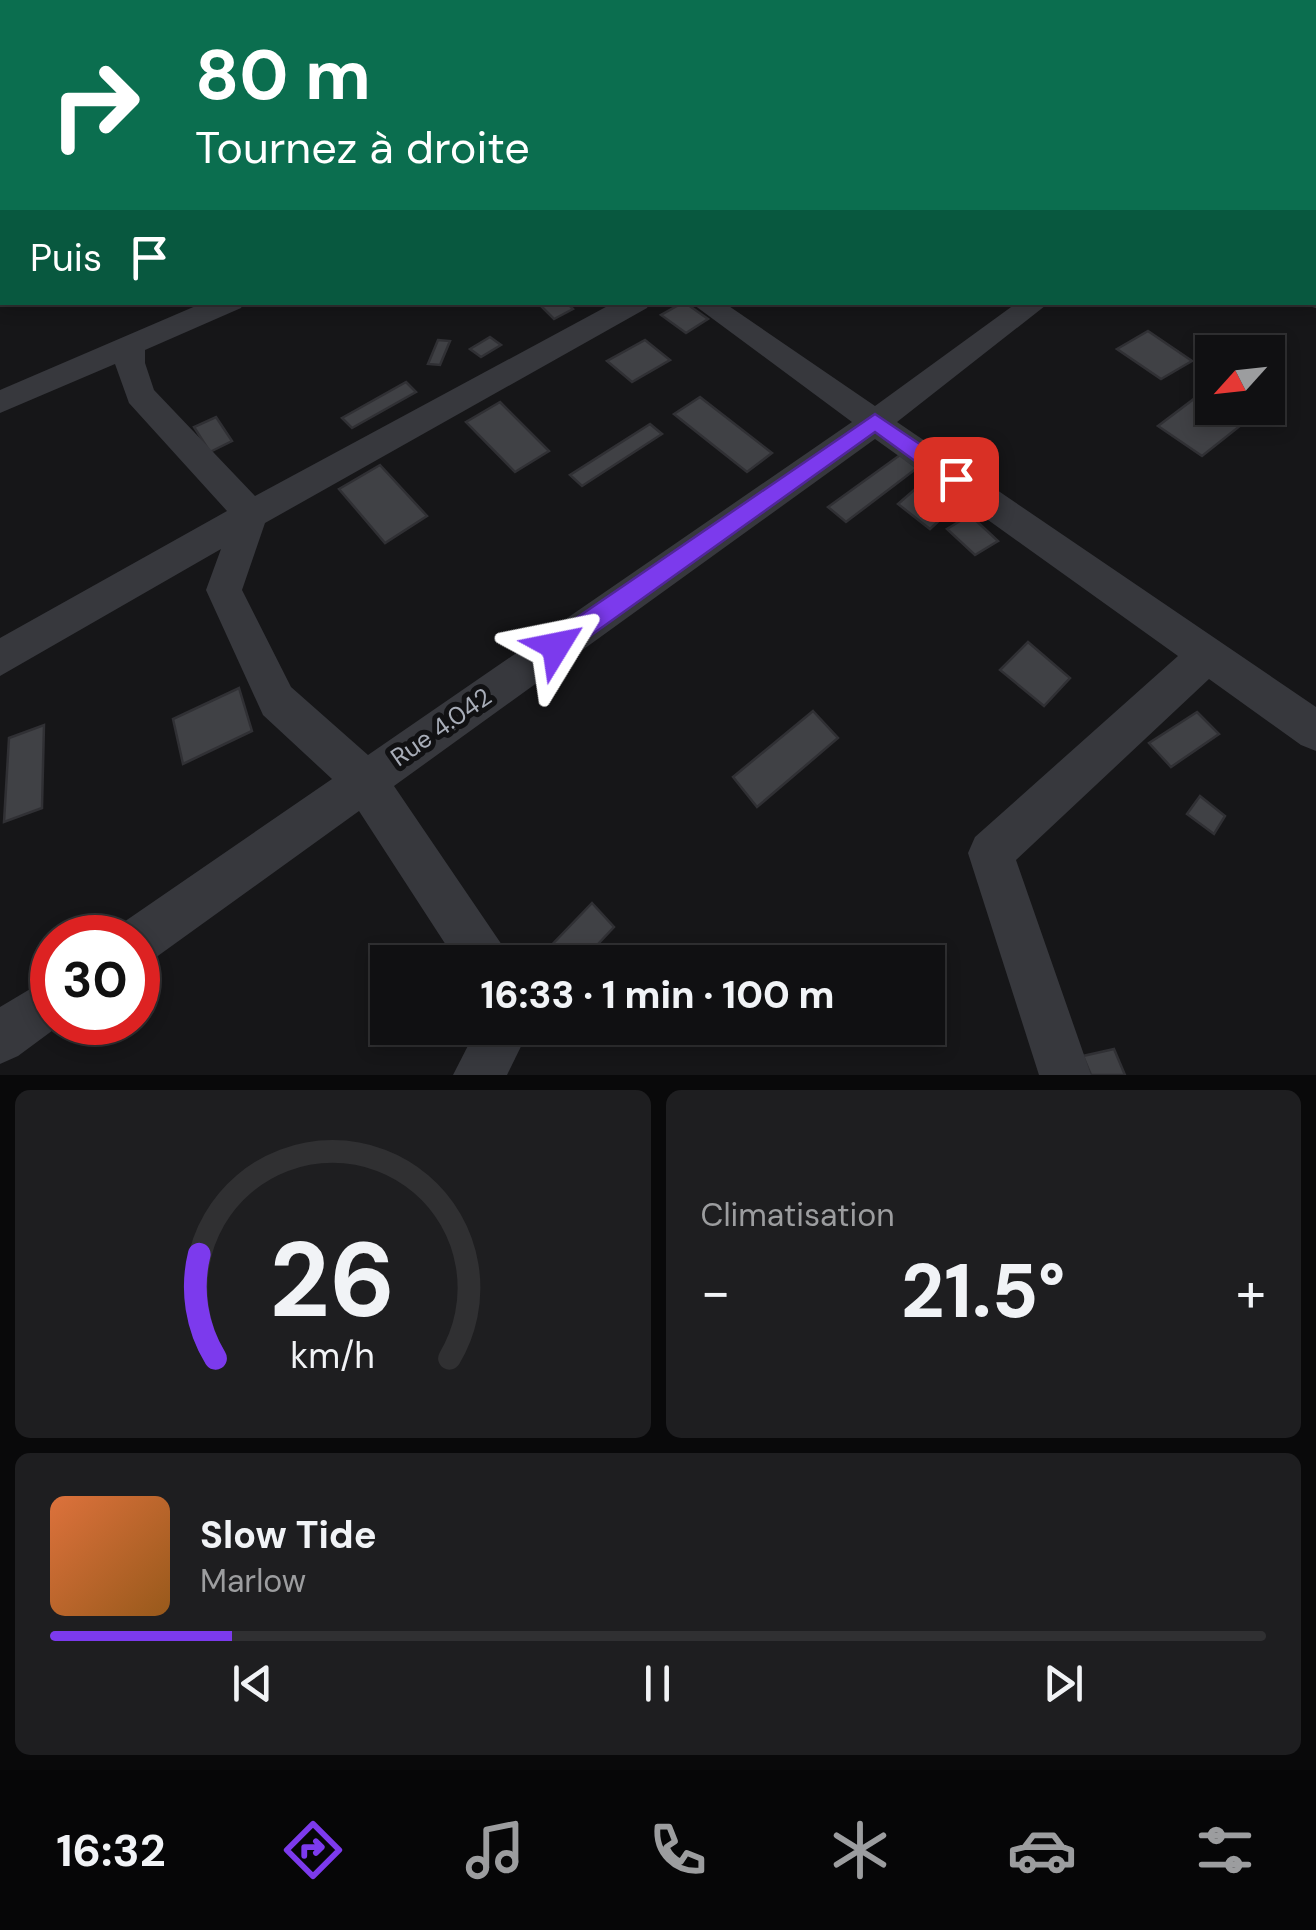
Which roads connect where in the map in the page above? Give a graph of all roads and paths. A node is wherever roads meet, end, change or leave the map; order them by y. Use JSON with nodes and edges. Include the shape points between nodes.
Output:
{"nodes":[{"id":1,"x":224,"y":305,"type":"edge"},
{"id":2,"x":632,"y":305,"type":"edge"},
{"id":3,"x":707,"y":305,"type":"edge"},
{"id":4,"x":1033,"y":305,"type":"edge"},
{"id":5,"x":131,"y":346,"type":"junction"},
{"id":6,"x":0,"y":402,"type":"edge"},
{"id":7,"x":875,"y":422,"type":"junction"},
{"id":8,"x":252,"y":514,"type":"junction"},
{"id":9,"x":1208,"y":656,"type":"junction"},
{"id":10,"x":0,"y":658,"type":"edge"},
{"id":11,"x":1316,"y":732,"type":"edge"},
{"id":12,"x":364,"y":781,"type":"junction"},
{"id":13,"x":160,"y":925,"type":"edge"},
{"id":14,"x":474,"y":945,"type":"edge"},
{"id":15,"x":30,"y":1017,"type":"edge"},
{"id":16,"x":0,"y":1038,"type":"edge"},
{"id":17,"x":496,"y":1045,"type":"edge"},
{"id":18,"x":479,"y":1075,"type":"edge"},
{"id":19,"x":1064,"y":1075,"type":"edge"}],
"edges":[{"from":1,"to":5,"type":"street"},
{"from":2,"to":8,"type":"street"},
{"from":3,"to":7,"type":"street"},
{"from":4,"to":7,"type":"street","name":"Rue 4.042"},
{"from":5,"to":6,"type":"street"},
{"from":5,"to":8,"type":"street","via":[[140,394]]},
{"from":7,"to":9,"type":"street"},
{"from":7,"to":12,"type":"street","name":"Rue 4.042"},
{"from":8,"to":10,"type":"street"},
{"from":8,"to":12,"type":"street","via":[[224,590],[276,700]]},
{"from":9,"to":11,"type":"street"},
{"from":9,"to":19,"type":"street","via":[[992,853]]},
{"from":12,"to":13,"type":"street","name":"Rue 4.042"},
{"from":12,"to":14,"type":"street"},
{"from":15,"to":16,"type":"street"},
{"from":17,"to":18,"type":"street"}]}
